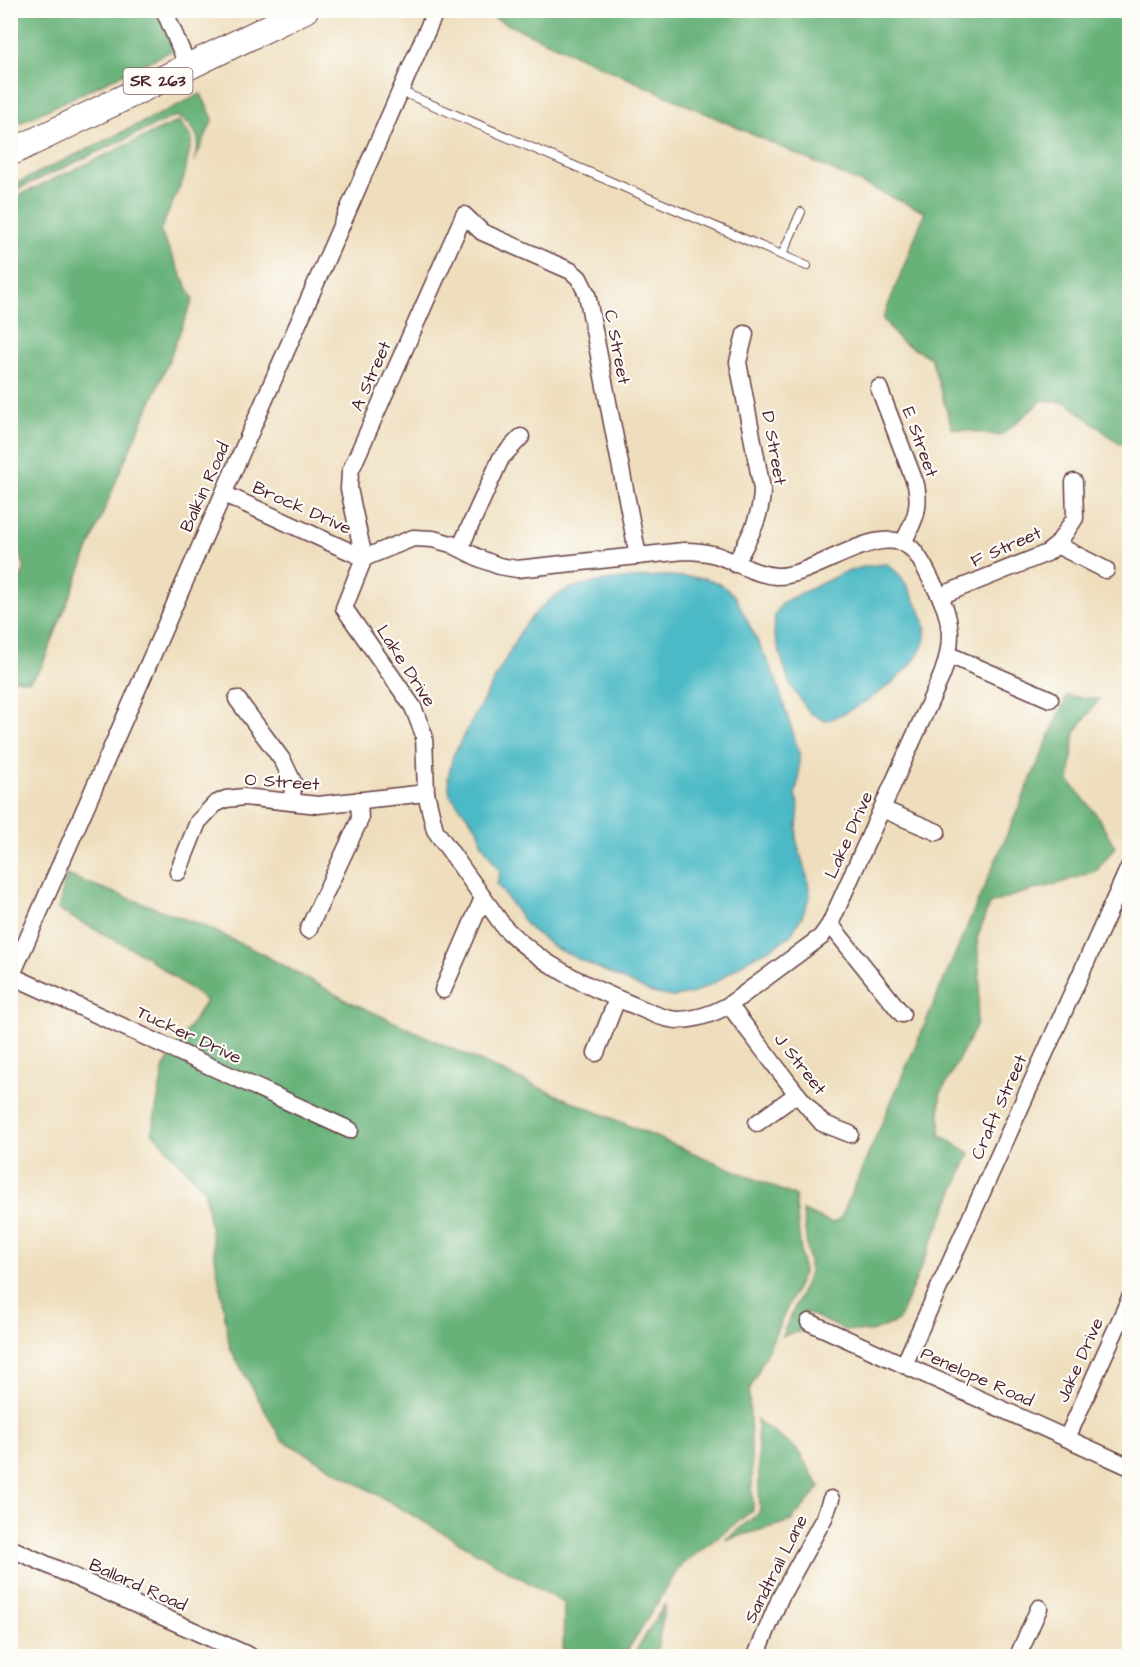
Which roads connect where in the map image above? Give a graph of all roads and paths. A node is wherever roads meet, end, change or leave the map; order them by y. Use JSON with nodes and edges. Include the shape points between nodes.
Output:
{"nodes":[{"id":1,"x":164,"y":10,"type":"edge"},
{"id":2,"x":305,"y":10,"type":"edge"},
{"id":3,"x":436,"y":10,"type":"edge"},
{"id":4,"x":188,"y":66,"type":"junction"},
{"id":5,"x":400,"y":91,"type":"junction"},
{"id":6,"x":10,"y":153,"type":"edge"},
{"id":7,"x":801,"y":212,"type":"dead end"},
{"id":8,"x":464,"y":215,"type":"joint"},
{"id":9,"x":782,"y":255,"type":"junction"},
{"id":10,"x":807,"y":266,"type":"dead end"},
{"id":11,"x":745,"y":334,"type":"dead end"},
{"id":12,"x":879,"y":388,"type":"dead end"},
{"id":13,"x":521,"y":437,"type":"dead end"},
{"id":14,"x":1074,"y":482,"type":"dead end"},
{"id":15,"x":224,"y":494,"type":"junction"},
{"id":16,"x":903,"y":543,"type":"junction"},
{"id":17,"x":1057,"y":546,"type":"junction"},
{"id":18,"x":460,"y":548,"type":"junction"},
{"id":19,"x":638,"y":555,"type":"junction"},
{"id":20,"x":364,"y":558,"type":"junction"},
{"id":21,"x":735,"y":564,"type":"junction"},
{"id":22,"x":1106,"y":570,"type":"dead end"},
{"id":23,"x":940,"y":596,"type":"junction"},
{"id":24,"x":949,"y":655,"type":"junction"},
{"id":25,"x":237,"y":699,"type":"dead end"},
{"id":26,"x":1050,"y":699,"type":"dead end"},
{"id":27,"x":426,"y":793,"type":"junction"},
{"id":28,"x":359,"y":800,"type":"junction"},
{"id":29,"x":292,"y":802,"type":"junction"},
{"id":30,"x":882,"y":809,"type":"junction"},
{"id":31,"x":937,"y":832,"type":"dead end"},
{"id":32,"x":1130,"y":865,"type":"edge"},
{"id":33,"x":178,"y":873,"type":"dead end"},
{"id":34,"x":483,"y":898,"type":"junction"},
{"id":35,"x":830,"y":924,"type":"junction"},
{"id":36,"x":308,"y":930,"type":"dead end"},
{"id":37,"x":11,"y":977,"type":"edge"},
{"id":38,"x":443,"y":990,"type":"dead end"},
{"id":39,"x":617,"y":999,"type":"junction"},
{"id":40,"x":729,"y":1005,"type":"junction"},
{"id":41,"x":902,"y":1014,"type":"dead end"},
{"id":42,"x":596,"y":1053,"type":"dead end"},
{"id":43,"x":797,"y":1094,"type":"junction"},
{"id":44,"x":757,"y":1123,"type":"dead end"},
{"id":45,"x":350,"y":1130,"type":"dead end"},
{"id":46,"x":850,"y":1134,"type":"dead end"},
{"id":47,"x":1130,"y":1298,"type":"edge"},
{"id":48,"x":809,"y":1322,"type":"dead end"},
{"id":49,"x":904,"y":1365,"type":"junction"},
{"id":50,"x":1067,"y":1438,"type":"junction"},
{"id":51,"x":1130,"y":1467,"type":"edge"},
{"id":52,"x":831,"y":1499,"type":"dead end"},
{"id":53,"x":10,"y":1548,"type":"edge"},
{"id":54,"x":1039,"y":1608,"type":"dead end"},
{"id":55,"x":250,"y":1656,"type":"edge"},
{"id":56,"x":756,"y":1656,"type":"edge"},
{"id":57,"x":1018,"y":1656,"type":"edge"}],
"edges":[{"from":1,"to":4,"type":"street"},
{"from":2,"to":4,"type":"main road","number":"SR 263"},
{"from":3,"to":5,"type":"street","name":"Balkin Road"},
{"from":4,"to":6,"type":"main road","number":"SR 263"},
{"from":5,"to":9,"type":"lane"},
{"from":5,"to":15,"type":"street","name":"Balkin Road"},
{"from":7,"to":9,"type":"lane"},
{"from":8,"to":19,"type":"street","name":"C Street","via":[[482,232],[571,271],[584,284]]},
{"from":8,"to":20,"type":"street","name":"A Street","via":[[350,472],[349,489]]},
{"from":9,"to":10,"type":"lane"},
{"from":11,"to":21,"type":"street","name":"D Street","via":[[738,362],[762,505]]},
{"from":12,"to":16,"type":"street","name":"E Street","via":[[919,497],[915,519]]},
{"from":13,"to":18,"type":"street","via":[[501,458]]},
{"from":14,"to":17,"type":"street","name":"F Street","via":[[1075,518]]},
{"from":15,"to":20,"type":"street","name":"Brock Drive"},
{"from":15,"to":37,"type":"street","name":"Balkin Road"},
{"from":16,"to":21,"type":"street","via":[[886,540],[861,547],[789,575],[758,573]]},
{"from":16,"to":23,"type":"street","name":"Lake Drive","via":[[913,550]]},
{"from":17,"to":22,"type":"street"},
{"from":17,"to":23,"type":"street","name":"F Street"},
{"from":18,"to":19,"type":"street","via":[[481,560],[517,569]]},
{"from":18,"to":20,"type":"street","via":[[433,539],[413,538]]},
{"from":19,"to":21,"type":"street","via":[[698,552]]},
{"from":20,"to":27,"type":"street","name":"Lake Drive","via":[[344,608],[413,706],[424,735]]},
{"from":23,"to":24,"type":"street","name":"Lake Drive","via":[[949,628]]},
{"from":24,"to":26,"type":"street"},
{"from":24,"to":30,"type":"street","name":"Lake Drive"},
{"from":25,"to":29,"type":"street","via":[[283,762],[293,782]]},
{"from":27,"to":28,"type":"street","name":"O Street"},
{"from":27,"to":34,"type":"street","name":"Lake Drive","via":[[435,830]]},
{"from":28,"to":29,"type":"street","name":"O Street","via":[[318,805]]},
{"from":28,"to":36,"type":"street","via":[[360,819]]},
{"from":29,"to":33,"type":"street","name":"O Street","via":[[244,797],[214,804],[198,822]]},
{"from":30,"to":31,"type":"street"},
{"from":30,"to":35,"type":"street","name":"Lake Drive"},
{"from":32,"to":49,"type":"street","name":"Craft Street"},
{"from":34,"to":38,"type":"street"},
{"from":34,"to":39,"type":"street","name":"Lake Drive","via":[[504,927],[536,956]]},
{"from":35,"to":40,"type":"street","name":"Lake Drive","via":[[821,937]]},
{"from":35,"to":41,"type":"street"},
{"from":37,"to":45,"type":"street","name":"Tucker Drive"},
{"from":39,"to":40,"type":"street","name":"Lake Drive","via":[[678,1020],[697,1018]]},
{"from":39,"to":42,"type":"street"},
{"from":40,"to":43,"type":"street","name":"J Street"},
{"from":43,"to":44,"type":"street"},
{"from":43,"to":46,"type":"street","name":"J Street","via":[[822,1123]]},
{"from":47,"to":50,"type":"street","name":"Jake Drive"},
{"from":48,"to":49,"type":"street","name":"Penelope Road"},
{"from":49,"to":50,"type":"street","name":"Penelope Road"},
{"from":50,"to":51,"type":"street","name":"Penelope Road"},
{"from":52,"to":56,"type":"street","name":"Sandtrail Lane","via":[[780,1598]]},
{"from":53,"to":55,"type":"street","name":"Ballard Road"},
{"from":54,"to":57,"type":"street"}]}
